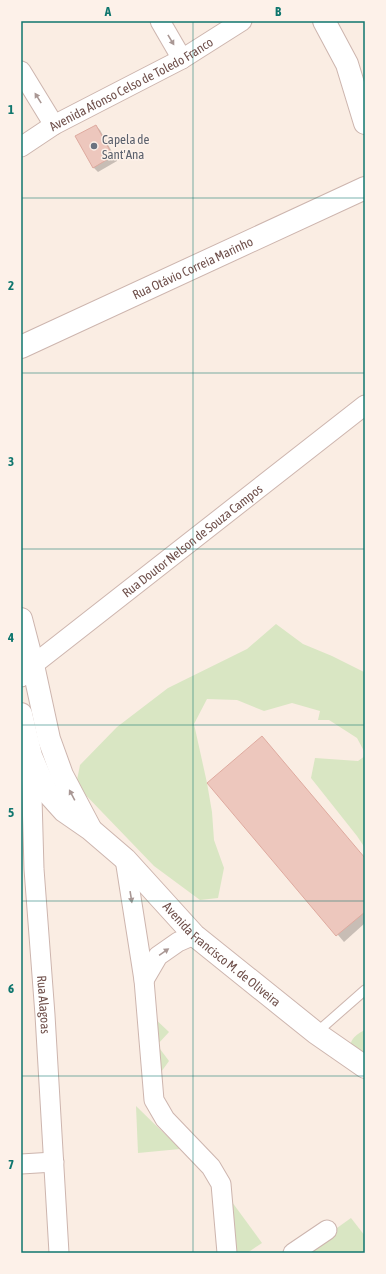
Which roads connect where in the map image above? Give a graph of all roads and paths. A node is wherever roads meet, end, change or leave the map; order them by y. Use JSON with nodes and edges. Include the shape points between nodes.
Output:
{"nodes":[{"id":1,"x":160,"y":21,"type":"edge"},
{"id":2,"x":242,"y":21,"type":"edge"},
{"id":3,"x":324,"y":21,"type":"edge"},
{"id":4,"x":182,"y":59,"type":"junction"},
{"id":5,"x":21,"y":71,"type":"edge"},
{"id":6,"x":360,"y":90,"type":"edge"},
{"id":7,"x":365,"y":123,"type":"edge"},
{"id":8,"x":54,"y":124,"type":"junction"},
{"id":9,"x":21,"y":147,"type":"edge"},
{"id":10,"x":365,"y":188,"type":"edge"},
{"id":11,"x":21,"y":347,"type":"edge"},
{"id":12,"x":365,"y":405,"type":"edge"},
{"id":13,"x":21,"y":619,"type":"edge"},
{"id":14,"x":27,"y":671,"type":"edge"},
{"id":15,"x":21,"y":714,"type":"edge"},
{"id":16,"x":53,"y":748,"type":"junction"},
{"id":17,"x":31,"y":756,"type":"junction"},
{"id":18,"x":90,"y":829,"type":"junction"},
{"id":19,"x":125,"y":859,"type":"junction"},
{"id":20,"x":194,"y":935,"type":"junction"},
{"id":21,"x":144,"y":980,"type":"junction"},
{"id":22,"x":365,"y":990,"type":"edge"},
{"id":23,"x":316,"y":1033,"type":"junction"},
{"id":24,"x":365,"y":1067,"type":"edge"},
{"id":25,"x":54,"y":1162,"type":"junction"},
{"id":26,"x":21,"y":1164,"type":"edge"},
{"id":27,"x":327,"y":1230,"type":"dead end"},
{"id":28,"x":59,"y":1253,"type":"edge"},
{"id":29,"x":227,"y":1253,"type":"edge"},
{"id":30,"x":293,"y":1253,"type":"edge"}],
"edges":[{"from":1,"to":4,"type":"street","one_way":true},
{"from":2,"to":4,"type":"street","name":"Avenida Afonso Celso de Toledo Franco"},
{"from":3,"to":6,"type":"street"},
{"from":4,"to":8,"type":"street","name":"Avenida Afonso Celso de Toledo Franco"},
{"from":8,"to":5,"type":"street","one_way":true},
{"from":6,"to":7,"type":"street"},
{"from":8,"to":9,"type":"street","name":"Avenida Afonso Celso de Toledo Franco"},
{"from":10,"to":11,"type":"street","name":"Rua Otávio Correia Marinho"},
{"from":12,"to":14,"type":"street","name":"Rua Doutor Nelson de Souza Campos"},
{"from":13,"to":14,"type":"street","name":"Avenida Francisco M. de Oliveira"},
{"from":14,"to":16,"type":"street","name":"Avenida Francisco M. de Oliveira"},
{"from":15,"to":17,"type":"street","name":"Avenida Francisco M. de Oliveira"},
{"from":16,"to":17,"type":"street"},
{"from":18,"to":16,"type":"street","name":"Avenida Francisco M. de Oliveira","one_way":true,"via":[[62,775]]},
{"from":17,"to":18,"type":"street","name":"Avenida Francisco M. de Oliveira","via":[[46,791],[64,811]]},
{"from":17,"to":25,"type":"street","name":"Rua Alagoas","via":[[34,869]]},
{"from":18,"to":19,"type":"street","name":"Avenida Francisco M. de Oliveira"},
{"from":19,"to":20,"type":"street","name":"Avenida Francisco M. de Oliveira"},
{"from":19,"to":21,"type":"street","one_way":true},
{"from":21,"to":20,"type":"street","one_way":true,"via":[[158,956],[178,942]]},
{"from":20,"to":23,"type":"street","name":"Avenida Francisco M. de Oliveira"},
{"from":21,"to":29,"type":"street","via":[[154,1100],[165,1119],[211,1167],[221,1184]]},
{"from":22,"to":23,"type":"lane"},
{"from":23,"to":24,"type":"street","name":"Avenida Francisco M. de Oliveira"},
{"from":25,"to":26,"type":"street"},
{"from":25,"to":28,"type":"street","name":"Rua Alagoas"},
{"from":27,"to":30,"type":"street"}]}
